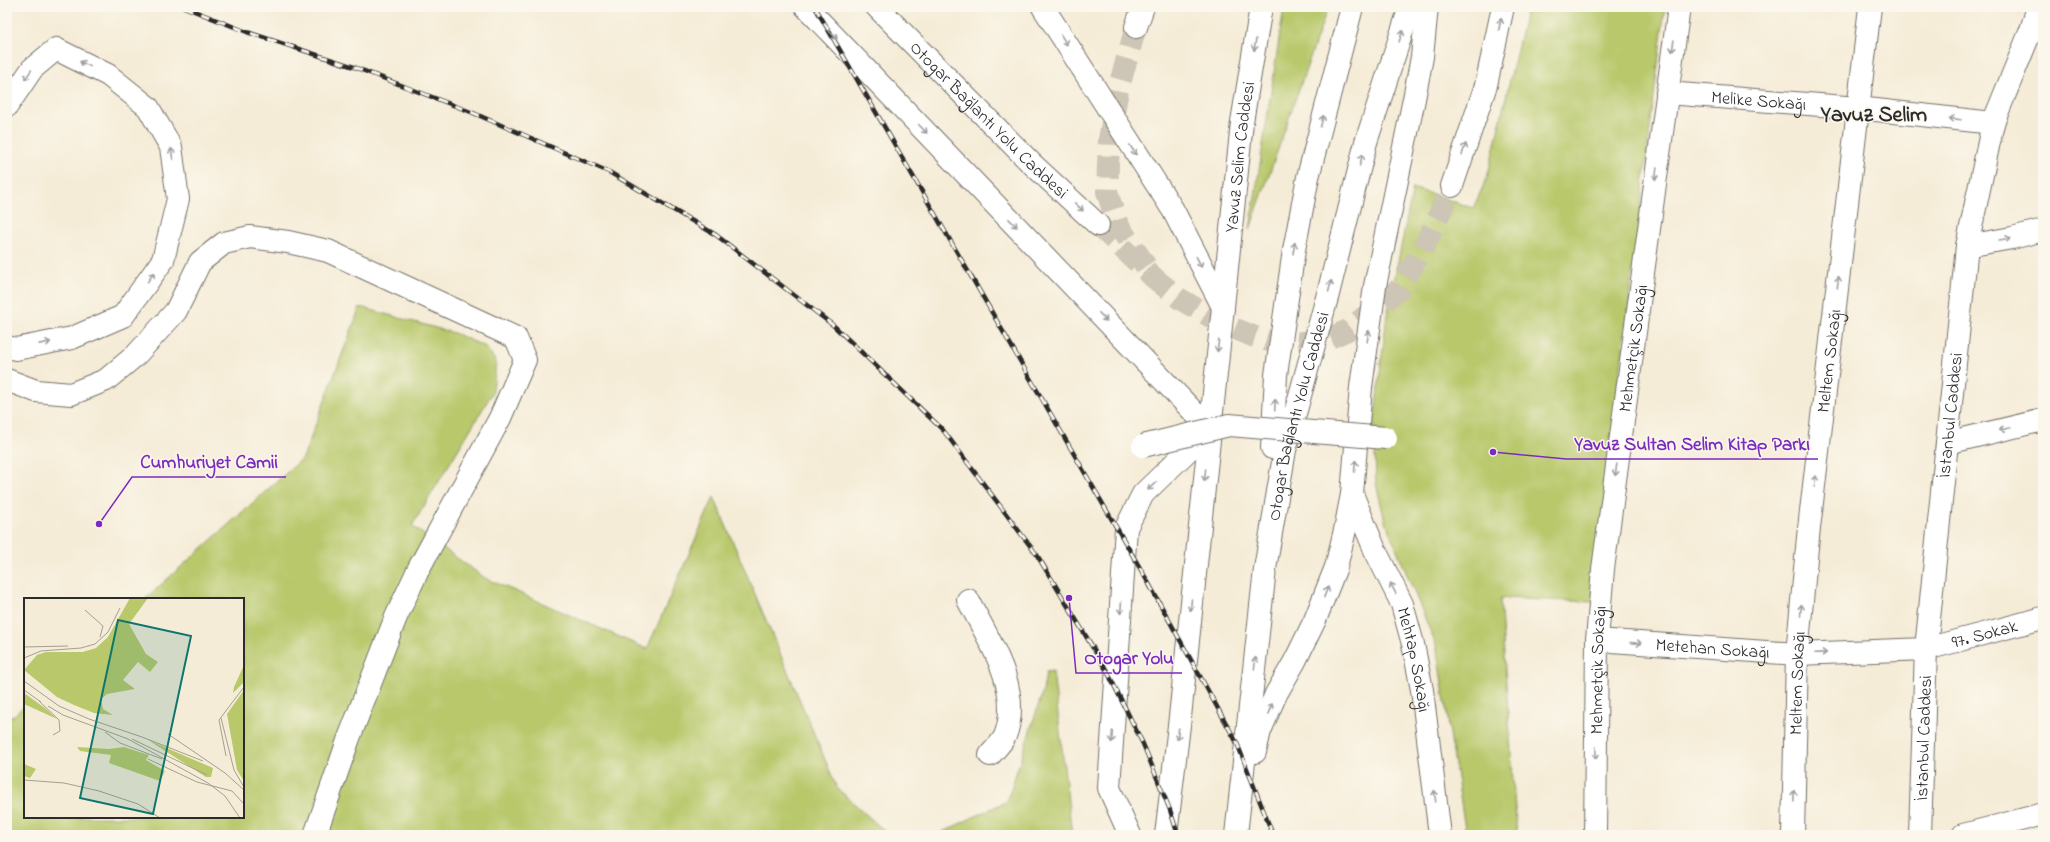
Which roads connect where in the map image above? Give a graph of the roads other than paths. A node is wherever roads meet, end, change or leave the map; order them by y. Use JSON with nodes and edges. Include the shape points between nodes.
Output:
{"nodes":[{"id":1,"x":806,"y":7,"type":"edge"},
{"id":2,"x":1043,"y":7,"type":"edge"},
{"id":3,"x":1261,"y":7,"type":"edge"},
{"id":4,"x":1352,"y":7,"type":"edge"},
{"id":5,"x":1410,"y":7,"type":"edge"},
{"id":6,"x":1427,"y":7,"type":"edge"},
{"id":7,"x":1503,"y":7,"type":"edge"},
{"id":8,"x":1679,"y":7,"type":"edge"},
{"id":9,"x":1870,"y":7,"type":"edge"},
{"id":10,"x":2038,"y":7,"type":"edge"},
{"id":11,"x":878,"y":8,"type":"edge"},
{"id":12,"x":2037,"y":29,"type":"edge"},
{"id":13,"x":1667,"y":93,"type":"junction"},
{"id":14,"x":7,"y":106,"type":"edge"},
{"id":15,"x":1858,"y":108,"type":"junction"},
{"id":16,"x":1993,"y":123,"type":"junction"},
{"id":17,"x":1452,"y":186,"type":"tunnel mouth"},
{"id":18,"x":1098,"y":225,"type":"tunnel mouth"},
{"id":19,"x":2043,"y":230,"type":"edge"},
{"id":20,"x":1967,"y":246,"type":"junction"},
{"id":21,"x":1223,"y":307,"type":"junction"},
{"id":22,"x":7,"y":347,"type":"edge"},
{"id":23,"x":7,"y":380,"type":"edge"},
{"id":24,"x":2043,"y":420,"type":"edge"},
{"id":25,"x":1210,"y":429,"type":"junction"},
{"id":26,"x":1386,"y":438,"type":"dead end"},
{"id":27,"x":1947,"y":444,"type":"junction"},
{"id":28,"x":1143,"y":446,"type":"dead end"},
{"id":29,"x":1352,"y":494,"type":"junction"},
{"id":30,"x":1265,"y":569,"type":"junction"},
{"id":31,"x":968,"y":600,"type":"dead end"},
{"id":32,"x":2043,"y":618,"type":"edge"},
{"id":33,"x":1597,"y":640,"type":"junction"},
{"id":34,"x":1926,"y":649,"type":"junction"},
{"id":35,"x":1797,"y":654,"type":"junction"},
{"id":36,"x":990,"y":755,"type":"dead end"},
{"id":37,"x":1239,"y":813,"type":"junction"},
{"id":38,"x":2043,"y":814,"type":"edge"},
{"id":39,"x":315,"y":835,"type":"edge"},
{"id":40,"x":1130,"y":835,"type":"edge"},
{"id":41,"x":1166,"y":835,"type":"edge"},
{"id":42,"x":1236,"y":835,"type":"edge"},
{"id":43,"x":1440,"y":835,"type":"edge"},
{"id":44,"x":1595,"y":835,"type":"edge"},
{"id":45,"x":1793,"y":835,"type":"edge"},
{"id":46,"x":1920,"y":835,"type":"edge"},
{"id":47,"x":1963,"y":835,"type":"edge"}],
"edges":[{"from":1,"to":25,"type":"main road","one_way":true},
{"from":2,"to":21,"type":"main road","one_way":true,"via":[[1172,210]]},
{"from":3,"to":21,"type":"main road","name":"Yavuz Selim Caddesi","one_way":true,"via":[[1242,122]]},
{"from":30,"to":4,"type":"main road","one_way":true,"via":[[1276,375],[1294,250],[1308,177]]},
{"from":30,"to":5,"type":"main road","name":"Otogar Bağlantı Yolu Caddesi","one_way":true,"via":[[1285,450],[1366,142]]},
{"from":29,"to":6,"type":"main road","one_way":true,"via":[[1361,386],[1375,286],[1414,100]]},
{"from":17,"to":7,"type":"main road","one_way":true,"via":[[1486,85]]},
{"from":8,"to":13,"type":"main road","name":"Mehmetçik Sokağı","one_way":true},
{"from":9,"to":15,"type":"main road","name":"Meltem Sokağı"},
{"from":10,"to":12,"type":"main road","name":"İstanbul Caddesi"},
{"from":11,"to":18,"type":"main road","name":"Otogar Bağlantı Yolu Caddesi","one_way":true,"via":[[1030,162]]},
{"from":12,"to":16,"type":"main road","name":"İstanbul Caddesi"},
{"from":13,"to":15,"type":"main road","name":"Melike Sokağı"},
{"from":13,"to":33,"type":"main road","name":"Mehmetçik Sokağı","one_way":true,"via":[[1603,569]]},
{"from":22,"to":14,"type":"main road","one_way":true,"via":[[16,349],[72,338],[123,316],[163,260],[178,199],[171,147],[148,107],[108,75],[56,49],[32,69]]},
{"from":16,"to":15,"type":"main road","name":"Melike Sokağı","one_way":true},
{"from":35,"to":15,"type":"main road","name":"Meltem Sokağı","one_way":true,"via":[[1808,537]]},
{"from":16,"to":20,"type":"main road","name":"İstanbul Caddesi"},
{"from":20,"to":19,"type":"main road","one_way":true},
{"from":20,"to":27,"type":"main road","name":"İstanbul Caddesi"},
{"from":21,"to":25,"type":"main road","name":"Yavuz Selim Caddesi","one_way":true},
{"from":23,"to":39,"type":"main road","via":[[36,391],[71,394],[106,380],[136,355],[176,311],[200,262],[224,242],[250,237],[288,242],[328,252],[516,338],[524,360],[500,418],[419,568],[396,617]]},
{"from":24,"to":27,"type":"main road","one_way":true},
{"from":25,"to":40,"type":"main road","one_way":true,"via":[[1143,494],[1126,528],[1109,788]]},
{"from":25,"to":41,"type":"main road","name":"Yavuz Selim Caddesi","one_way":true},
{"from":26,"to":28,"type":"main road","bridge":true,"via":[[1228,425]]},
{"from":27,"to":34,"type":"main road","name":"İstanbul Caddesi"},
{"from":37,"to":29,"type":"main road","one_way":true,"via":[[1260,731],[1276,694],[1315,620],[1336,568]]},
{"from":43,"to":29,"type":"main road","name":"Mehtap Sokağı","one_way":true,"via":[[1422,690],[1413,644],[1402,604],[1375,550]]},
{"from":37,"to":30,"type":"main road","name":"Otogar Bağlantı Yolu Caddesi","one_way":true},
{"from":31,"to":36,"type":"main road","via":[[998,658],[1011,702],[1005,737]]},
{"from":32,"to":34,"type":"main road","name":"97. Sokak"},
{"from":33,"to":35,"type":"main road","name":"Metehan Sokağı","one_way":true},
{"from":33,"to":44,"type":"main road","name":"Mehmetçik Sokağı","one_way":true},
{"from":35,"to":34,"type":"main road","name":"Metehan Sokağı","one_way":true},
{"from":34,"to":46,"type":"main road","name":"İstanbul Caddesi"},
{"from":45,"to":35,"type":"main road","name":"Meltem Sokağı","one_way":true},
{"from":37,"to":42,"type":"main road","name":"Otogar Bağlantı Yolu Caddesi"},
{"from":38,"to":47,"type":"main road"}]}
